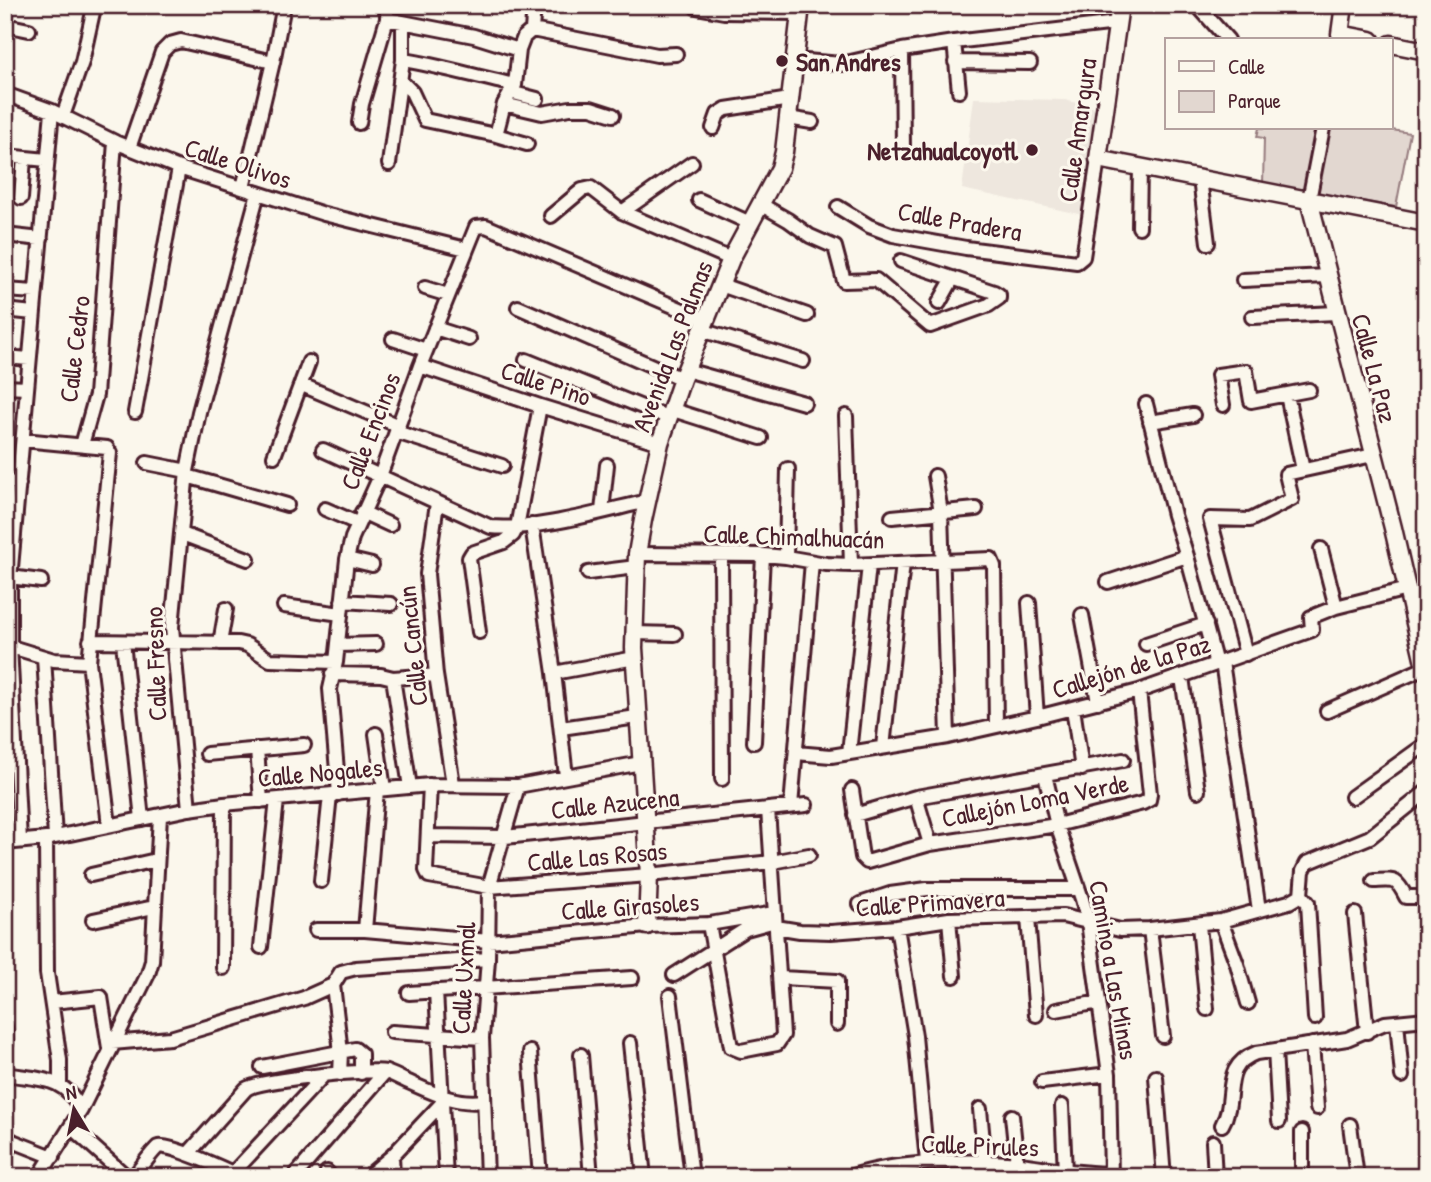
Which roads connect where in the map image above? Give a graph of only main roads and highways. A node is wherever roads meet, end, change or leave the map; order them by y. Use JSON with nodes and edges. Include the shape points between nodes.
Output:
{"nodes":[{"id":1,"x":1120,"y":5,"type":"edge"},
{"id":2,"x":1345,"y":5,"type":"edge"},
{"id":3,"x":801,"y":9,"type":"edge"},
{"id":4,"x":1340,"y":37,"type":"edge"},
{"id":5,"x":1392,"y":44,"type":"edge"},
{"id":6,"x":1426,"y":51,"type":"edge"},
{"id":7,"x":1309,"y":200,"type":"junction"},
{"id":8,"x":1426,"y":223,"type":"edge"},
{"id":9,"x":1425,"y":669,"type":"edge"},
{"id":10,"x":647,"y":926,"type":"road end"}],
"edges":[{"from":1,"to":7,"type":"main road","name":"Calle Amargura","via":[[1098,159]]},
{"from":2,"to":4,"type":"main road"},
{"from":3,"to":10,"type":"main road","name":"Avenida Las Palmas","via":[[780,167],[731,260],[669,413],[637,561],[634,633],[649,875]]},
{"from":5,"to":6,"type":"main road"},
{"from":7,"to":8,"type":"main road"},
{"from":7,"to":9,"type":"main road","name":"Calle La Paz"}]}
